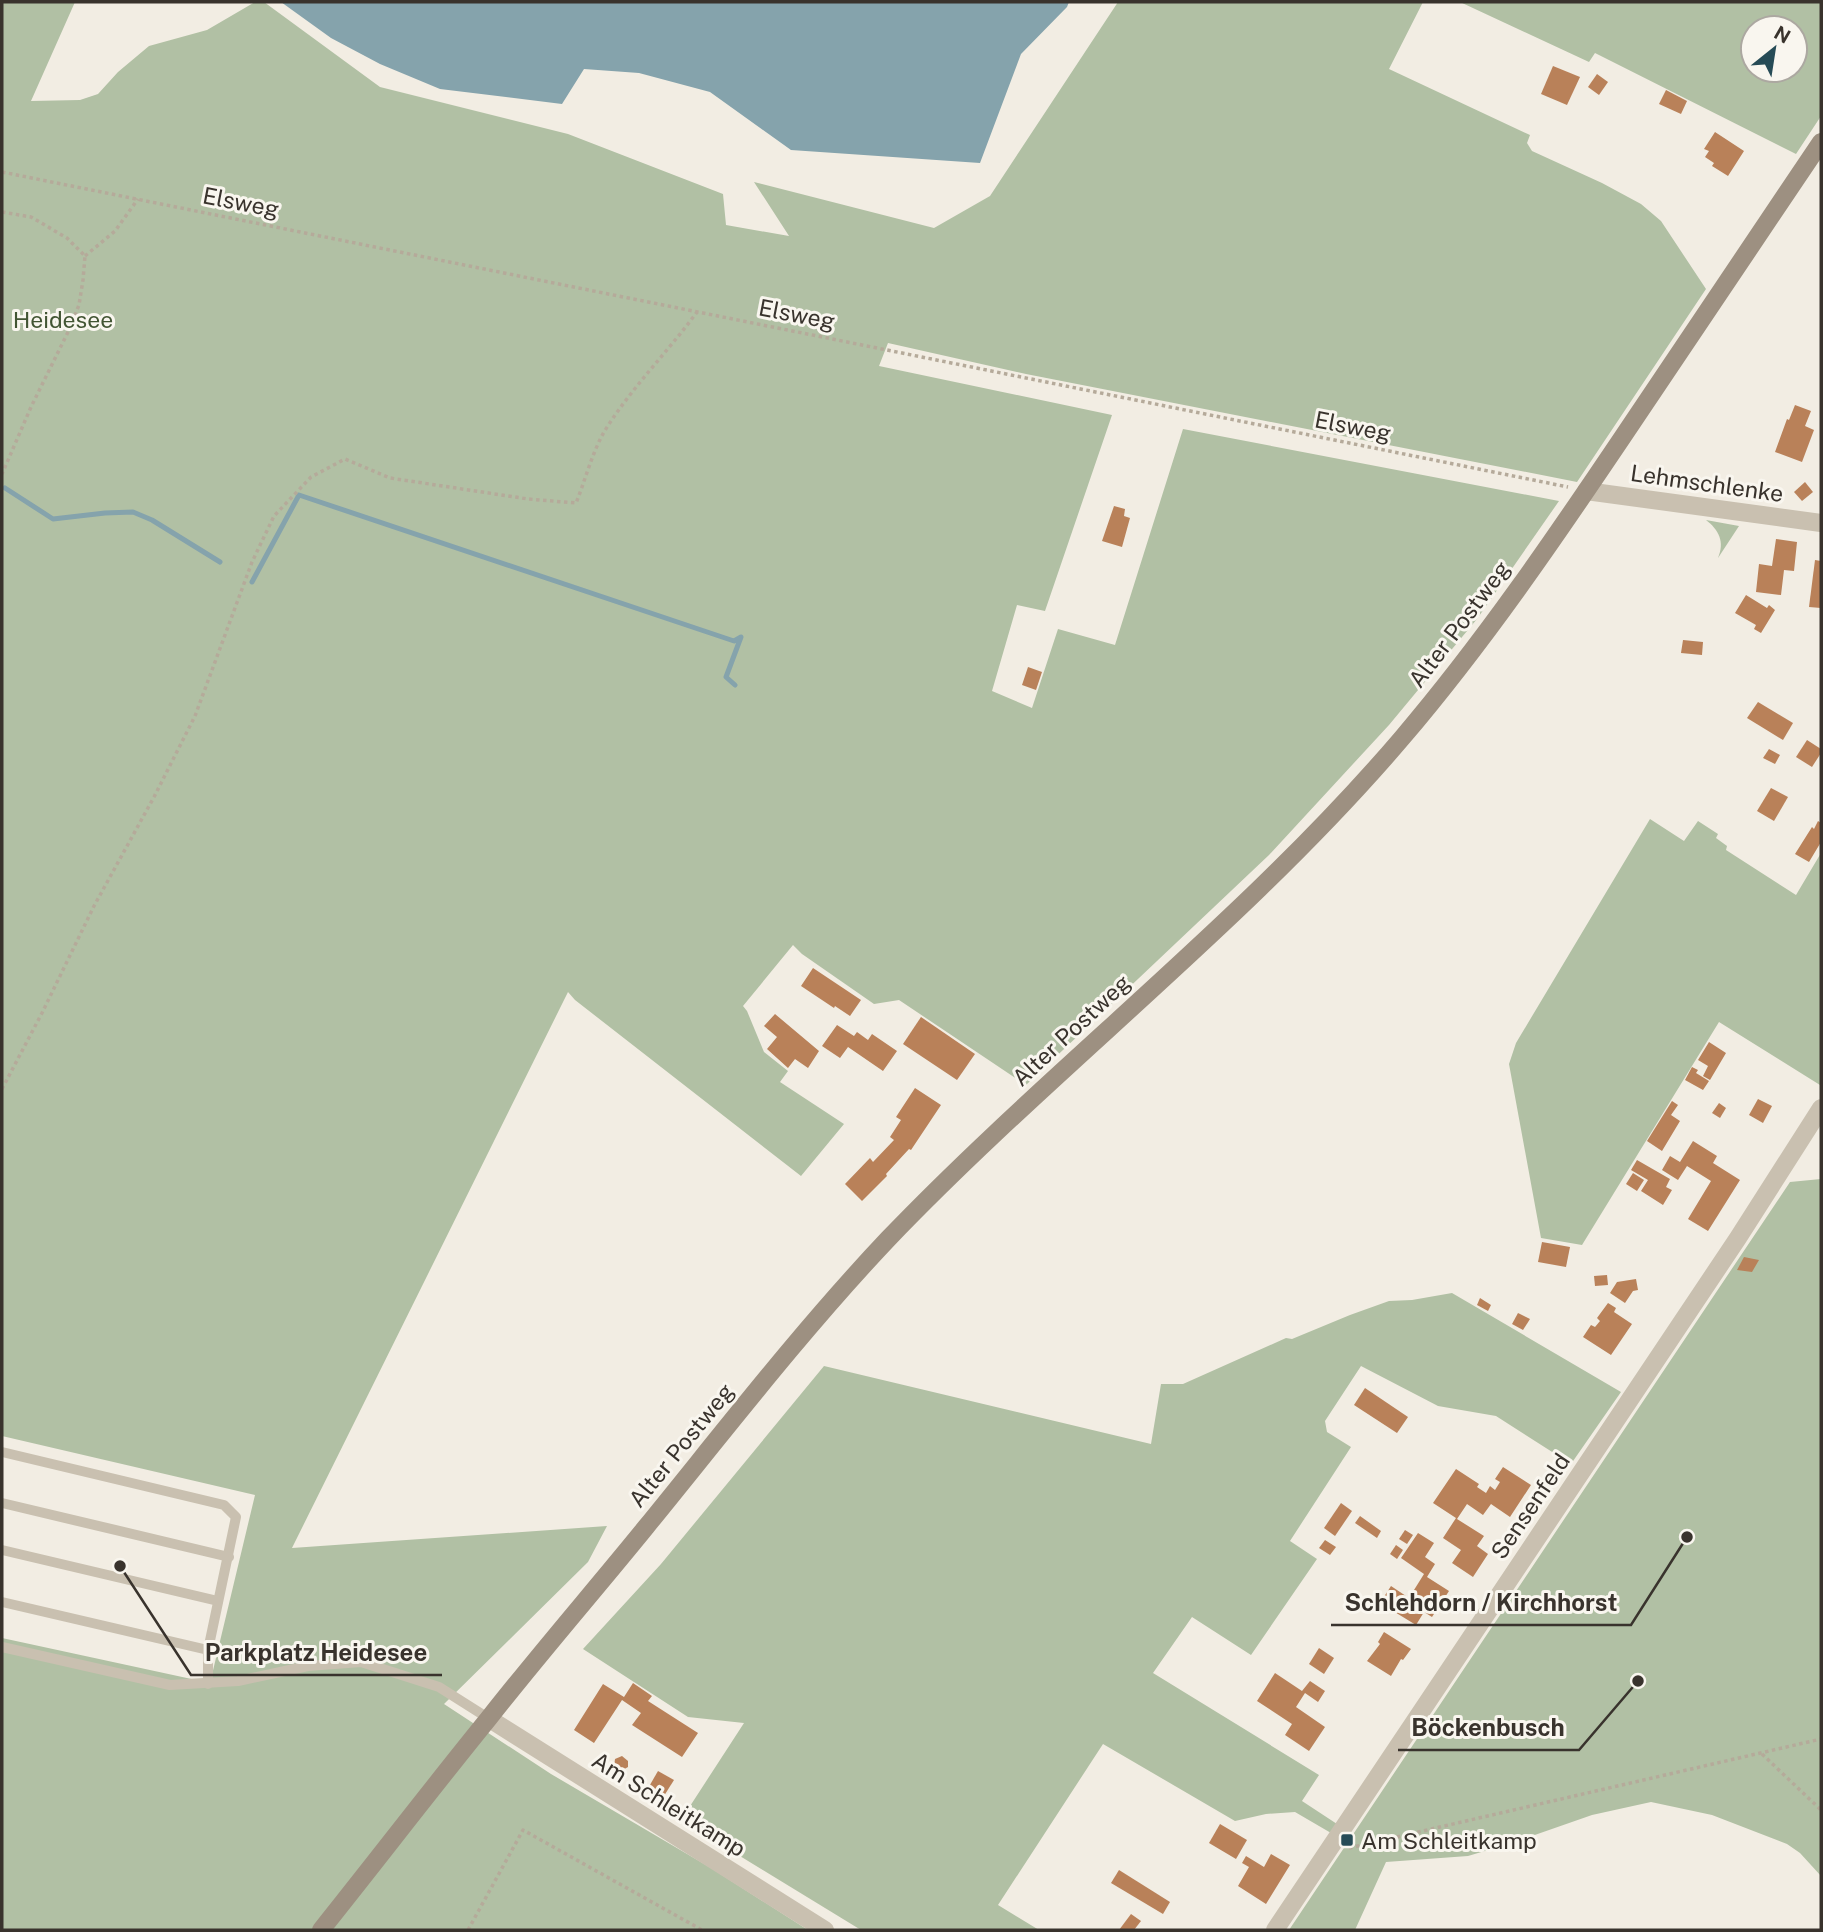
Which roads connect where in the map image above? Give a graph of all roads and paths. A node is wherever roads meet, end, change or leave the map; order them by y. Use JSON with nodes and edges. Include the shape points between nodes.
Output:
{"nodes":[{"id":1,"x":1821,"y":142,"type":"edge"},
{"id":2,"x":2,"y":172,"type":"edge"},
{"id":3,"x":138,"y":199,"type":"junction"},
{"id":4,"x":2,"y":212,"type":"edge"},
{"id":5,"x":85,"y":256,"type":"junction"},
{"id":6,"x":697,"y":312,"type":"junction"},
{"id":7,"x":2,"y":474,"type":"edge"},
{"id":8,"x":1586,"y":491,"type":"junction"},
{"id":9,"x":1821,"y":523,"type":"edge"},
{"id":10,"x":2,"y":1089,"type":"edge"},
{"id":11,"x":1821,"y":1108,"type":"edge"},
{"id":12,"x":2,"y":1452,"type":"edge"},
{"id":13,"x":2,"y":1503,"type":"edge"},
{"id":14,"x":2,"y":1550,"type":"edge"},
{"id":15,"x":229,"y":1557,"type":"junction"},
{"id":16,"x":218,"y":1601,"type":"junction"},
{"id":17,"x":2,"y":1602,"type":"edge"},
{"id":18,"x":2,"y":1647,"type":"edge"},
{"id":19,"x":208,"y":1650,"type":"junction"},
{"id":20,"x":208,"y":1684,"type":"junction"},
{"id":21,"x":488,"y":1718,"type":"junction"},
{"id":22,"x":1821,"y":1739,"type":"edge"},
{"id":23,"x":1762,"y":1754,"type":"junction"},
{"id":24,"x":1821,"y":1810,"type":"edge"},
{"id":25,"x":1326,"y":1854,"type":"junction"},
{"id":26,"x":321,"y":1930,"type":"edge"},
{"id":27,"x":468,"y":1930,"type":"edge"},
{"id":28,"x":702,"y":1930,"type":"edge"},
{"id":29,"x":824,"y":1930,"type":"edge"},
{"id":30,"x":1275,"y":1930,"type":"edge"}],
"edges":[{"from":1,"to":8,"type":"main road","name":"Alter Postweg"},
{"from":2,"to":3,"type":"path","name":"Elsweg"},
{"from":3,"to":5,"type":"path","via":[[115,231]]},
{"from":3,"to":6,"type":"path","name":"Elsweg"},
{"from":4,"to":5,"type":"path","via":[[31,217],[67,238]]},
{"from":5,"to":7,"type":"path","via":[[79,305]]},
{"from":6,"to":8,"type":"path","name":"Elsweg"},
{"from":6,"to":10,"type":"path","via":[[638,382],[603,435],[576,503],[390,478],[345,459],[311,477],[274,516],[252,562],[195,716]]},
{"from":8,"to":9,"type":"street","name":"Lehmschlenke"},
{"from":8,"to":21,"type":"main road","name":"Alter Postweg","via":[[1488,630],[1387,756],[1265,882],[882,1246],[788,1352]]},
{"from":11,"to":25,"type":"street","name":"Sensenfeld"},
{"from":12,"to":15,"type":"lane","via":[[224,1505],[236,1517]]},
{"from":13,"to":15,"type":"lane"},
{"from":14,"to":16,"type":"lane"},
{"from":15,"to":16,"type":"lane"},
{"from":16,"to":19,"type":"lane"},
{"from":17,"to":19,"type":"lane"},
{"from":18,"to":20,"type":"lane","via":[[170,1685]]},
{"from":19,"to":20,"type":"lane"},
{"from":20,"to":21,"type":"lane","via":[[360,1662],[439,1687]]},
{"from":21,"to":26,"type":"main road","name":"Alter Postweg"},
{"from":21,"to":29,"type":"street","name":"Am Schleitkamp"},
{"from":22,"to":23,"type":"path"},
{"from":23,"to":24,"type":"path"},
{"from":23,"to":25,"type":"path"},
{"from":25,"to":30,"type":"street","name":"Sensenfeld"},
{"from":27,"to":28,"type":"path","via":[[523,1830]]}]}
